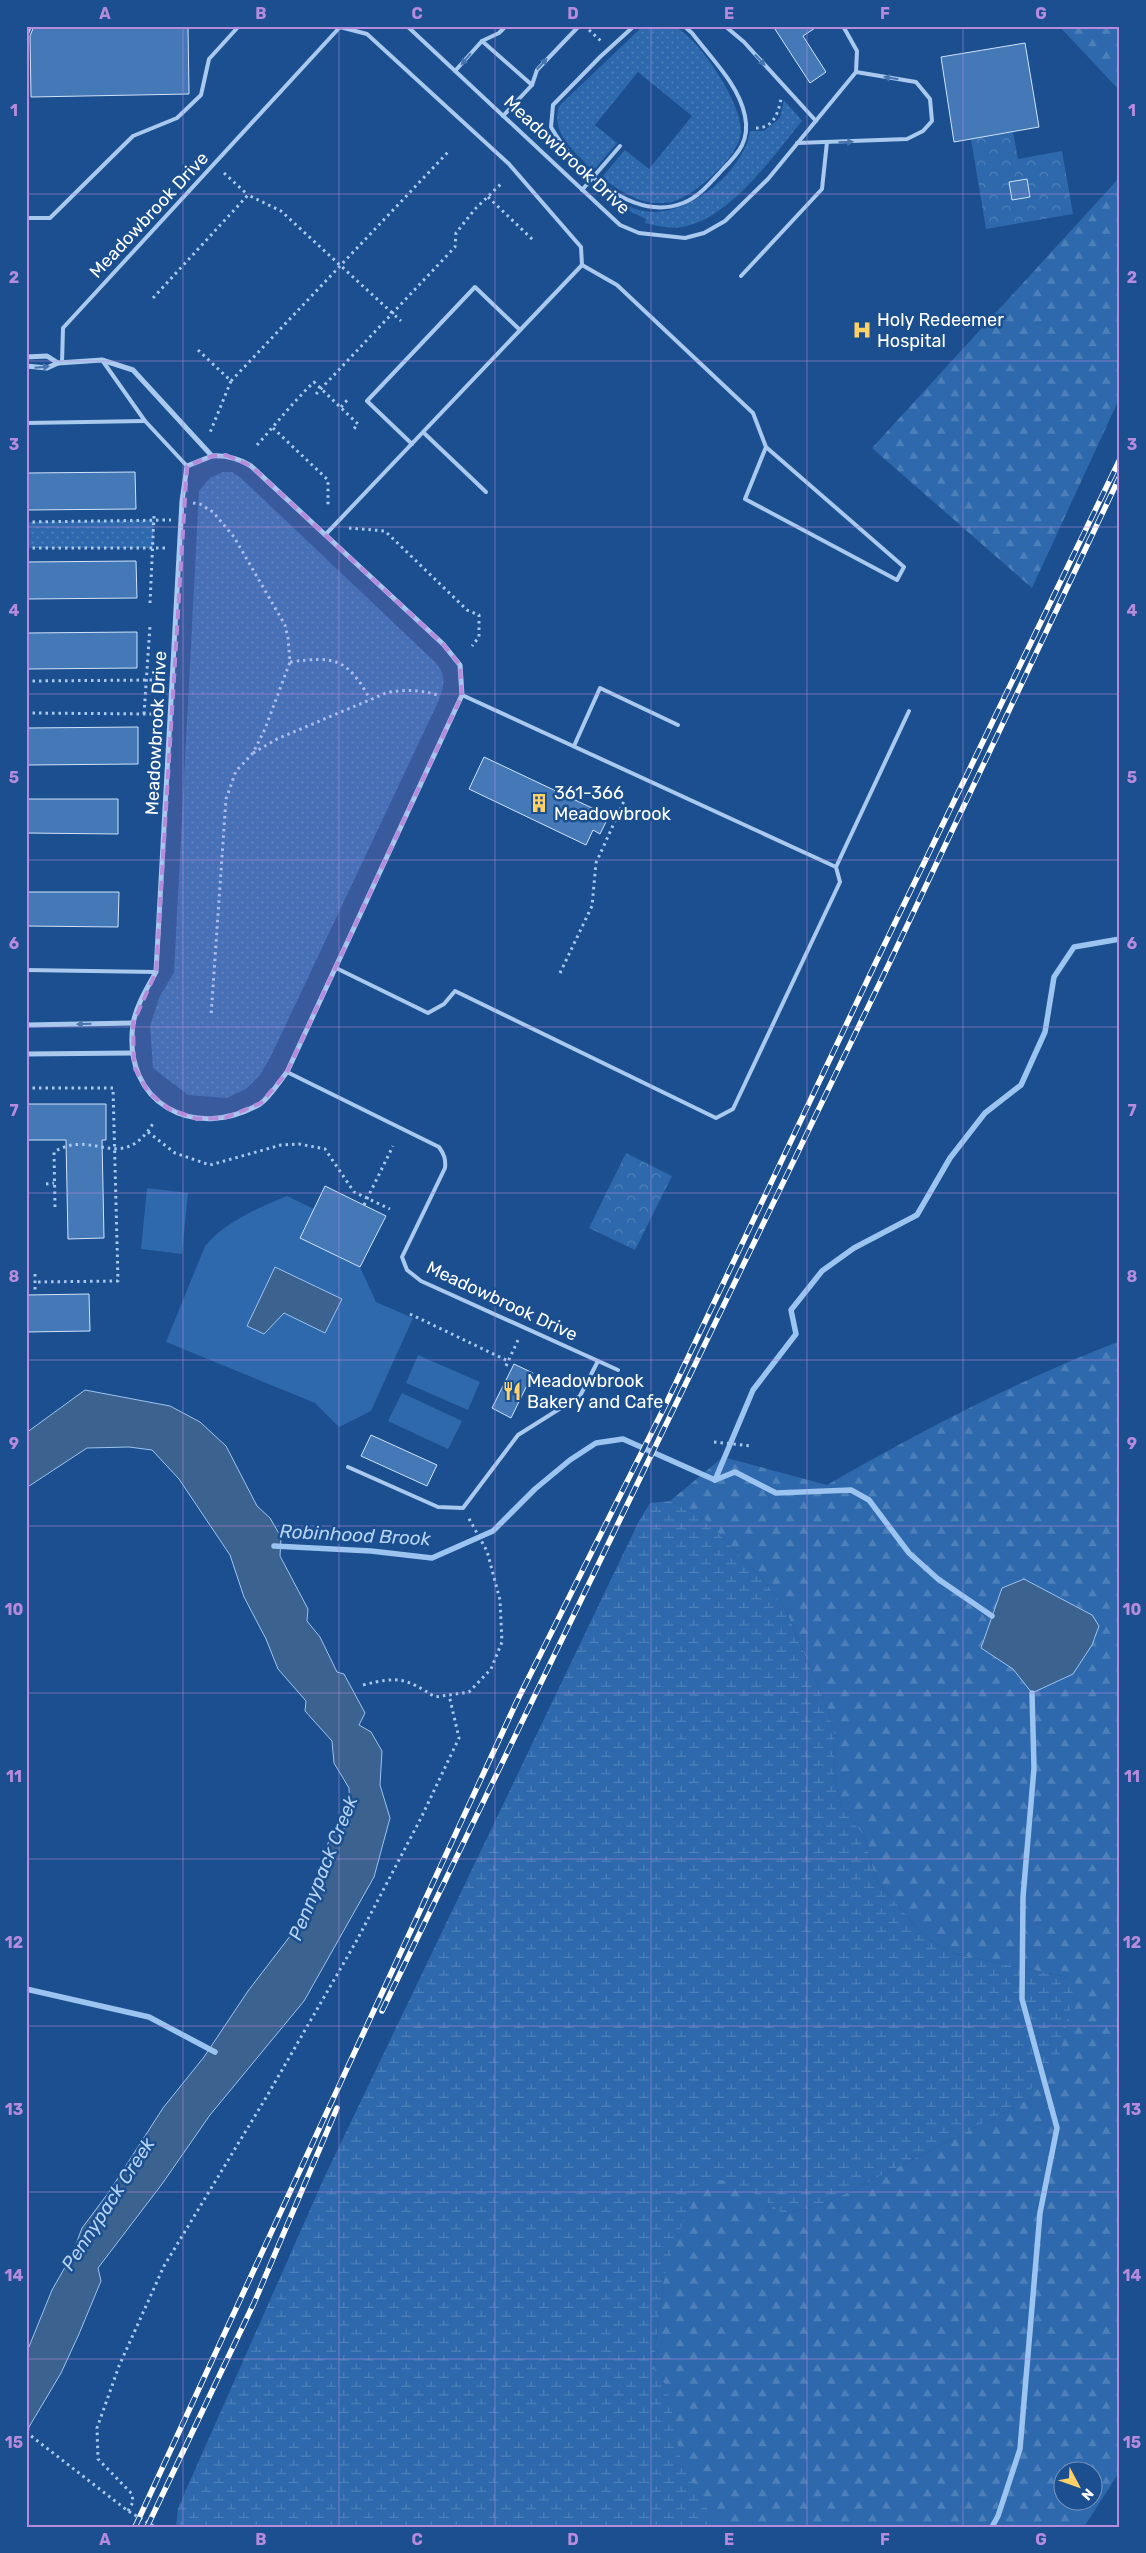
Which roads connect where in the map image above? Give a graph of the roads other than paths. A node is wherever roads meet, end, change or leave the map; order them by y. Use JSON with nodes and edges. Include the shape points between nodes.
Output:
{"nodes":[{"id":1,"x":30,"y":26,"type":"edge"},
{"id":2,"x":239,"y":26,"type":"edge"},
{"id":3,"x":407,"y":26,"type":"edge"},
{"id":4,"x":506,"y":26,"type":"edge"},
{"id":5,"x":579,"y":26,"type":"edge"},
{"id":6,"x":634,"y":26,"type":"edge"},
{"id":7,"x":684,"y":26,"type":"edge"},
{"id":8,"x":725,"y":26,"type":"edge"},
{"id":9,"x":843,"y":26,"type":"edge"},
{"id":10,"x":26,"y":37,"type":"edge"},
{"id":11,"x":482,"y":41,"type":"junction"},
{"id":12,"x":455,"y":71,"type":"junction"},
{"id":13,"x":856,"y":72,"type":"junction"},
{"id":14,"x":532,"y":85,"type":"junction"},
{"id":15,"x":503,"y":116,"type":"junction"},
{"id":16,"x":816,"y":121,"type":"junction"},
{"id":17,"x":827,"y":142,"type":"junction"},
{"id":18,"x":797,"y":144,"type":"junction"},
{"id":19,"x":620,"y":146,"type":"dead end"},
{"id":20,"x":594,"y":176,"type":"junction"},
{"id":21,"x":582,"y":190,"type":"junction"},
{"id":22,"x":26,"y":218,"type":"edge"},
{"id":23,"x":582,"y":265,"type":"junction"},
{"id":24,"x":742,"y":276,"type":"dead end"},
{"id":25,"x":520,"y":330,"type":"junction"},
{"id":26,"x":26,"y":357,"type":"edge"},
{"id":27,"x":102,"y":360,"type":"junction"},
{"id":28,"x":60,"y":363,"type":"junction"},
{"id":29,"x":26,"y":366,"type":"edge"},
{"id":30,"x":145,"y":421,"type":"junction"},
{"id":31,"x":26,"y":423,"type":"edge"},
{"id":32,"x":424,"y":433,"type":"junction"},
{"id":33,"x":412,"y":444,"type":"junction"},
{"id":34,"x":766,"y":448,"type":"junction"},
{"id":35,"x":212,"y":456,"type":"junction"},
{"id":36,"x":188,"y":466,"type":"junction"},
{"id":37,"x":486,"y":492,"type":"dead end"},
{"id":38,"x":325,"y":536,"type":"junction"},
{"id":39,"x":462,"y":695,"type":"junction"},
{"id":40,"x":909,"y":711,"type":"dead end"},
{"id":41,"x":678,"y":724,"type":"dead end"},
{"id":42,"x":574,"y":746,"type":"junction"},
{"id":43,"x":836,"y":867,"type":"junction"},
{"id":44,"x":336,"y":968,"type":"junction"},
{"id":45,"x":26,"y":970,"type":"edge"},
{"id":46,"x":156,"y":972,"type":"junction"},
{"id":47,"x":133,"y":1023,"type":"junction"},
{"id":48,"x":26,"y":1024,"type":"edge"},
{"id":49,"x":132,"y":1053,"type":"junction"},
{"id":50,"x":26,"y":1054,"type":"edge"},
{"id":51,"x":287,"y":1072,"type":"junction"},
{"id":52,"x":598,"y":1361,"type":"junction"},
{"id":53,"x":618,"y":1370,"type":"dead end"},
{"id":54,"x":348,"y":1467,"type":"dead end"}],
"edges":[{"from":1,"to":10,"type":"lane"},
{"from":2,"to":22,"type":"lane","via":[[209,59],[201,95],[177,118],[133,136],[50,218]]},
{"from":3,"to":12,"type":"lane","name":"Meadowbrook Drive"},
{"from":4,"to":11,"type":"lane"},
{"from":14,"to":5,"type":"lane","one_way":true,"via":[[537,70]]},
{"from":6,"to":20,"type":"lane","via":[[554,106],[551,127],[558,139]]},
{"from":7,"to":20,"type":"lane","via":[[736,93],[746,128],[746,140],[740,152],[702,191],[684,203],[666,208],[643,206],[608,190]]},
{"from":8,"to":16,"type":"lane","one_way":true,"via":[[744,42]]},
{"from":9,"to":13,"type":"lane","via":[[857,51]]},
{"from":11,"to":12,"type":"lane","one_way":true},
{"from":11,"to":14,"type":"lane"},
{"from":12,"to":15,"type":"lane","name":"Meadowbrook Drive"},
{"from":13,"to":16,"type":"lane","name":"Meadowbrook Drive"},
{"from":17,"to":13,"type":"lane","one_way":true,"via":[[907,139],[923,131],[932,121],[930,99],[916,82]]},
{"from":14,"to":15,"type":"lane"},
{"from":15,"to":21,"type":"lane","name":"Meadowbrook Drive"},
{"from":16,"to":18,"type":"lane","name":"Meadowbrook Drive"},
{"from":17,"to":18,"type":"lane"},
{"from":17,"to":24,"type":"lane","via":[[822,189]]},
{"from":18,"to":21,"type":"lane","name":"Meadowbrook Drive","via":[[768,179],[725,220],[704,233],[685,238],[639,233],[620,225]]},
{"from":19,"to":20,"type":"lane"},
{"from":20,"to":21,"type":"lane"},
{"from":23,"to":25,"type":"lane"},
{"from":23,"to":28,"type":"lane","name":"Meadowbrook Drive","via":[[581,247],[510,164],[367,34],[340,28],[64,328]]},
{"from":23,"to":34,"type":"lane","via":[[617,285],[753,413]]},
{"from":25,"to":32,"type":"lane"},
{"from":25,"to":33,"type":"lane","via":[[475,287],[401,365],[367,401]]},
{"from":26,"to":28,"type":"street","via":[[48,356]]},
{"from":27,"to":28,"type":"street"},
{"from":27,"to":30,"type":"lane"},
{"from":27,"to":35,"type":"street","via":[[133,370]]},
{"from":29,"to":28,"type":"street","one_way":true,"via":[[47,368]]},
{"from":30,"to":31,"type":"lane"},
{"from":30,"to":36,"type":"lane"},
{"from":32,"to":33,"type":"lane"},
{"from":32,"to":37,"type":"lane"},
{"from":33,"to":38,"type":"lane"},
{"from":34,"to":34,"type":"lane","via":[[904,568],[898,580],[745,499]]},
{"from":35,"to":36,"type":"street","name":"Meadowbrook Drive"},
{"from":35,"to":38,"type":"street","name":"Meadowbrook Drive","via":[[233,457],[251,466]]},
{"from":36,"to":46,"type":"street","name":"Meadowbrook Drive","via":[[180,548]]},
{"from":38,"to":39,"type":"street","name":"Meadowbrook Drive","via":[[452,654],[460,665]]},
{"from":39,"to":42,"type":"lane"},
{"from":39,"to":44,"type":"street","name":"Meadowbrook Drive"},
{"from":40,"to":43,"type":"lane"},
{"from":41,"to":42,"type":"lane","via":[[600,688]]},
{"from":42,"to":43,"type":"lane"},
{"from":43,"to":44,"type":"lane","via":[[840,882],[733,1109],[716,1118],[455,991],[444,1004],[428,1013]]},
{"from":44,"to":51,"type":"street","name":"Meadowbrook Drive"},
{"from":45,"to":46,"type":"lane"},
{"from":46,"to":47,"type":"street","name":"Meadowbrook Drive"},
{"from":47,"to":48,"type":"street","one_way":true},
{"from":47,"to":49,"type":"street","name":"Meadowbrook Drive"},
{"from":49,"to":50,"type":"street"},
{"from":49,"to":51,"type":"street","name":"Meadowbrook Drive","via":[[134,1067],[148,1092],[168,1109],[197,1120],[225,1118],[261,1103]]},
{"from":51,"to":52,"type":"lane","name":"Meadowbrook Drive","via":[[439,1147],[444,1153],[445,1168],[402,1257],[407,1270],[421,1280]]},
{"from":52,"to":53,"type":"lane","name":"Meadowbrook Drive"},
{"from":52,"to":54,"type":"lane","via":[[580,1396],[518,1435],[463,1508],[438,1507]]}]}
